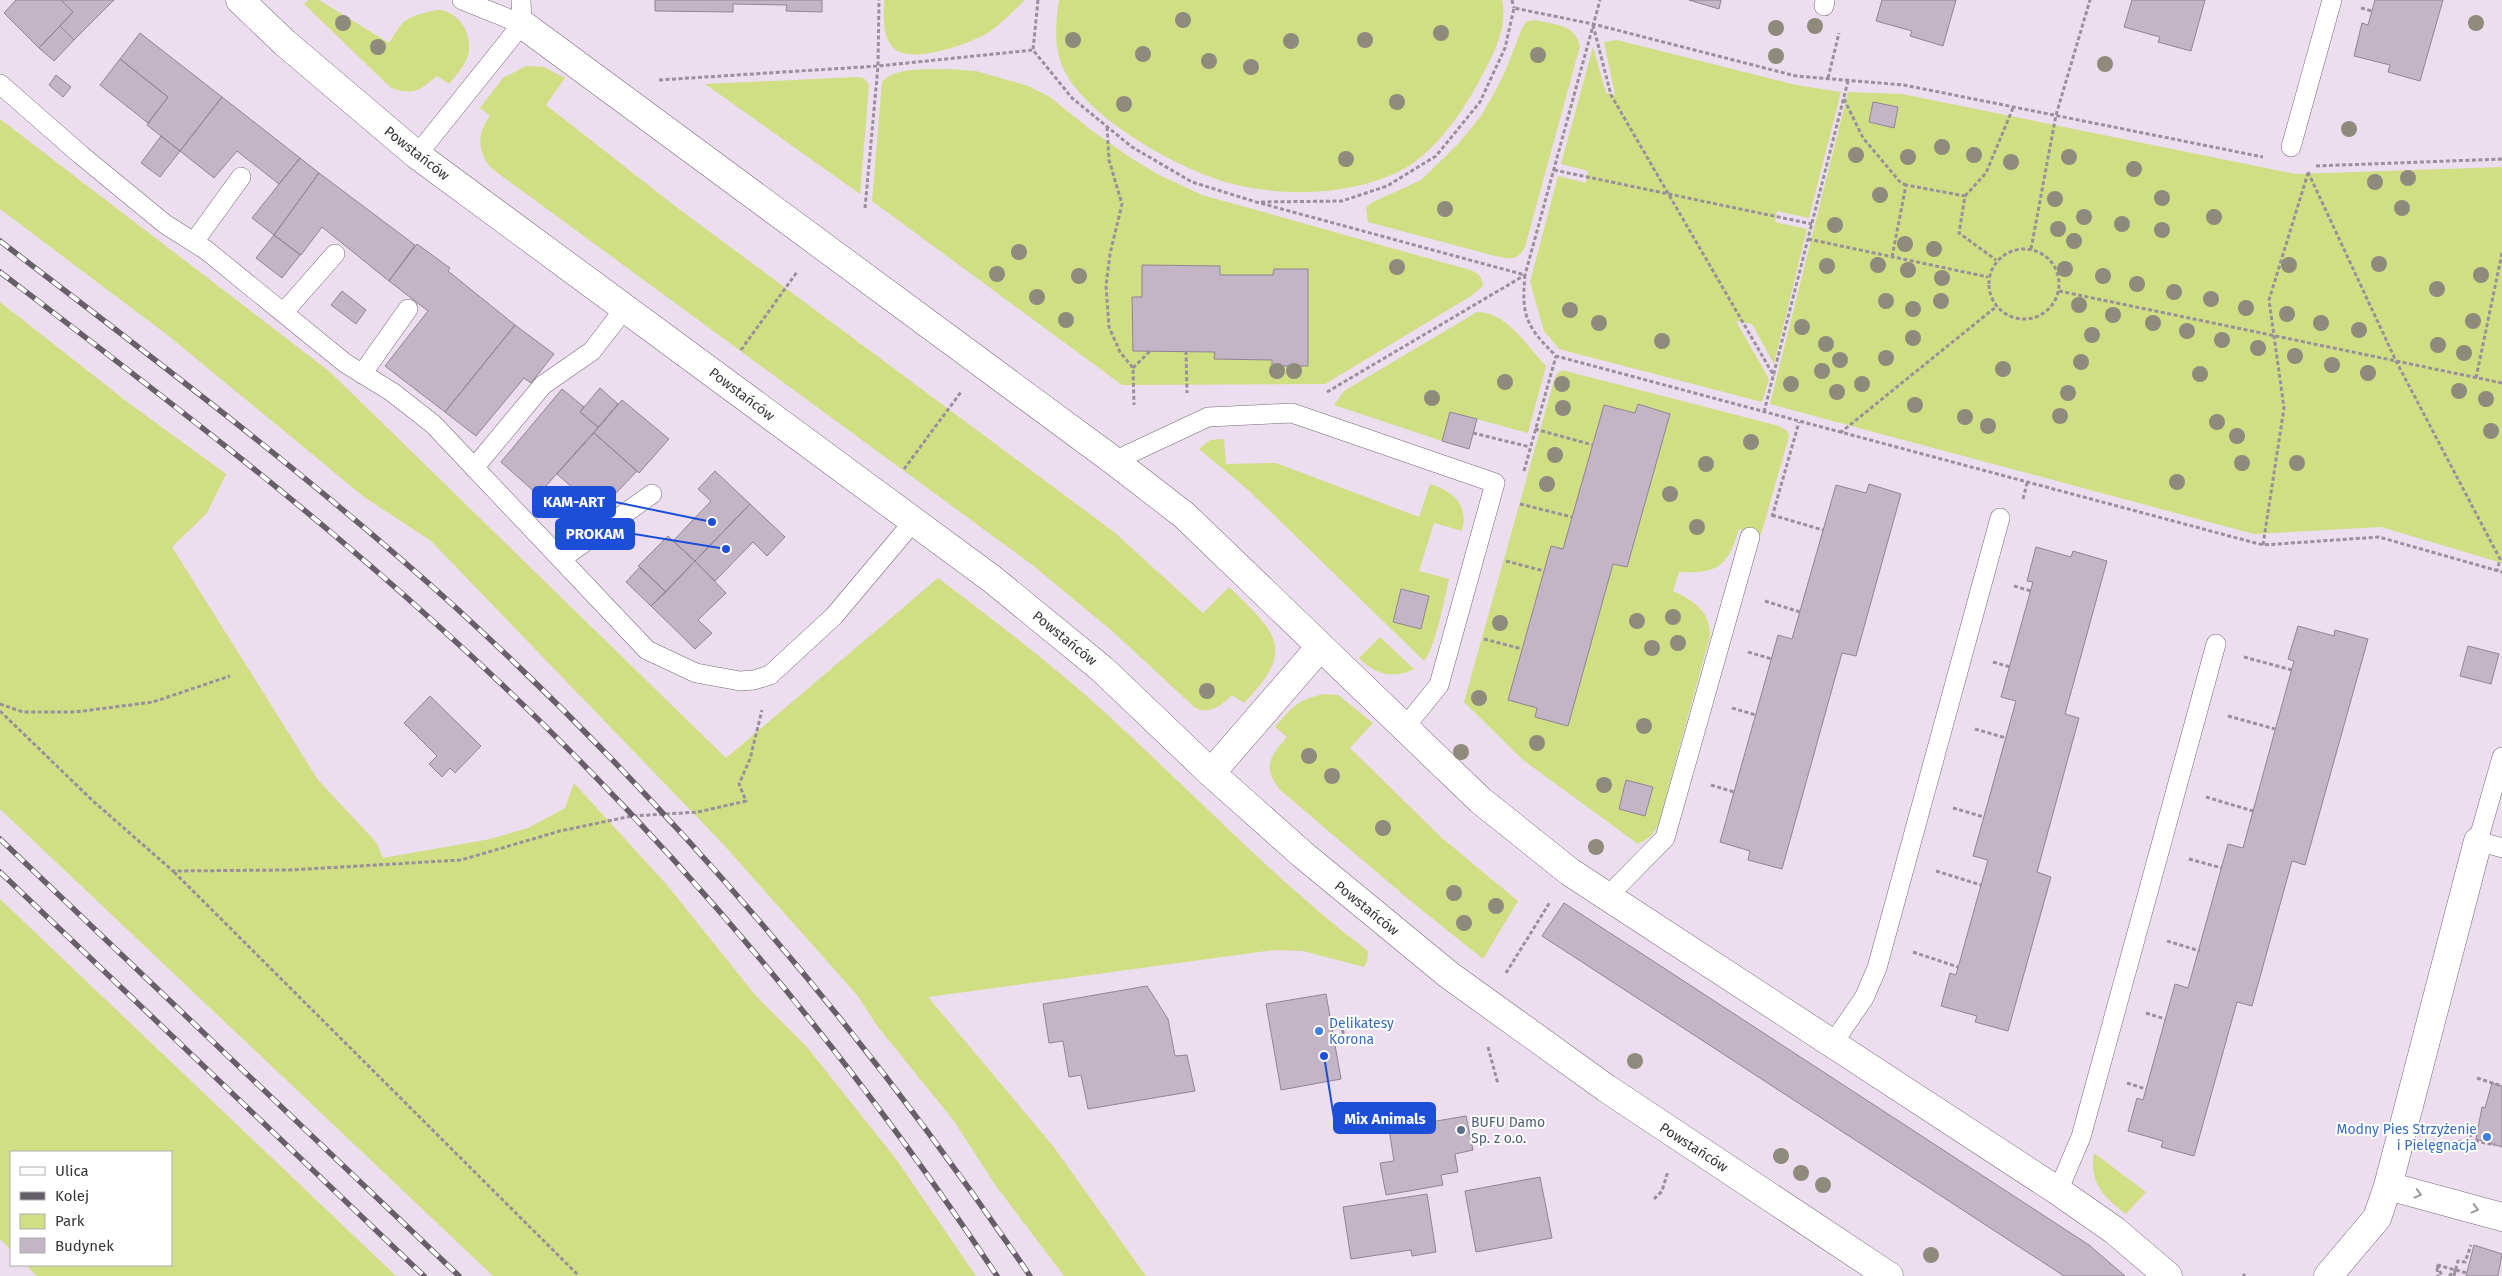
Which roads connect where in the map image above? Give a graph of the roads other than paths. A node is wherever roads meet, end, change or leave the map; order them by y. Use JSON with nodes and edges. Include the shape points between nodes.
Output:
{"nodes":[{"id":1,"x":240,"y":0,"type":"edge"},
{"id":2,"x":462,"y":0,"type":"edge"},
{"id":3,"x":2332,"y":0,"type":"edge"},
{"id":4,"x":521,"y":12,"type":"edge"},
{"id":5,"x":0,"y":84,"type":"edge"},
{"id":6,"x":2291,"y":147,"type":"dead end"},
{"id":7,"x":417,"y":155,"type":"junction"},
{"id":8,"x":241,"y":177,"type":"dead end"},
{"id":9,"x":194,"y":242,"type":"junction"},
{"id":10,"x":335,"y":254,"type":"dead end"},
{"id":11,"x":625,"y":308,"type":"junction"},
{"id":12,"x":408,"y":310,"type":"dead end"},
{"id":13,"x":284,"y":312,"type":"junction"},
{"id":14,"x":362,"y":374,"type":"junction"},
{"id":15,"x":1114,"y":461,"type":"junction"},
{"id":16,"x":474,"y":468,"type":"junction"},
{"id":17,"x":652,"y":494,"type":"dead end"},
{"id":18,"x":2000,"y":518,"type":"dead end"},
{"id":19,"x":913,"y":522,"type":"junction"},
{"id":20,"x":1750,"y":537,"type":"road end"},
{"id":21,"x":561,"y":559,"type":"junction"},
{"id":22,"x":1320,"y":647,"type":"junction"},
{"id":23,"x":2215,"y":647,"type":"road end"},
{"id":24,"x":1405,"y":727,"type":"junction"},
{"id":25,"x":2502,"y":757,"type":"edge"},
{"id":26,"x":1211,"y":773,"type":"junction"},
{"id":27,"x":2490,"y":844,"type":"edge"},
{"id":28,"x":1607,"y":897,"type":"junction"},
{"id":29,"x":1833,"y":1043,"type":"junction"},
{"id":30,"x":2388,"y":1186,"type":"junction"},
{"id":31,"x":2058,"y":1191,"type":"junction"},
{"id":32,"x":2502,"y":1217,"type":"edge"},
{"id":33,"x":1889,"y":1276,"type":"edge"},
{"id":34,"x":2168,"y":1276,"type":"edge"},
{"id":35,"x":2328,"y":1276,"type":"edge"}],
"edges":[{"from":1,"to":7,"type":"street","name":"Powstańców","via":[[285,43]]},
{"from":2,"to":4,"type":"lane"},
{"from":3,"to":6,"type":"lane"},
{"from":4,"to":7,"type":"lane"},
{"from":4,"to":15,"type":"street","via":[[626,101]]},
{"from":5,"to":9,"type":"lane","via":[[165,224]]},
{"from":7,"to":11,"type":"street","name":"Powstańców"},
{"from":8,"to":9,"type":"lane"},
{"from":9,"to":13,"type":"lane"},
{"from":10,"to":13,"type":"lane"},
{"from":11,"to":16,"type":"lane","via":[[592,351],[544,385]]},
{"from":11,"to":19,"type":"street","name":"Powstańców"},
{"from":12,"to":14,"type":"lane"},
{"from":13,"to":14,"type":"lane"},
{"from":14,"to":16,"type":"lane","via":[[434,424]]},
{"from":15,"to":22,"type":"street","via":[[1184,515]]},
{"from":15,"to":24,"type":"lane","via":[[1208,417],[1292,413],[1493,490],[1439,685]]},
{"from":16,"to":21,"type":"lane"},
{"from":17,"to":21,"type":"lane"},
{"from":18,"to":29,"type":"lane","via":[[1877,968],[1864,998]]},
{"from":19,"to":21,"type":"lane","via":[[834,616],[770,675],[754,680],[740,681],[696,673],[647,650]]},
{"from":19,"to":26,"type":"street","name":"Powstańców","via":[[992,578],[1102,669]]},
{"from":20,"to":28,"type":"lane","via":[[1664,838]]},
{"from":22,"to":24,"type":"street"},
{"from":22,"to":26,"type":"street"},
{"from":23,"to":31,"type":"lane","via":[[2081,1137]]},
{"from":24,"to":28,"type":"street","via":[[1480,800],[1570,872]]},
{"from":25,"to":27,"type":"lane"},
{"from":26,"to":33,"type":"street","name":"Powstańców","via":[[1302,854],[1486,1004]]},
{"from":27,"to":30,"type":"street"},
{"from":28,"to":29,"type":"street"},
{"from":29,"to":31,"type":"street"},
{"from":30,"to":32,"type":"street","one_way":true},
{"from":30,"to":35,"type":"street","via":[[2377,1218]]},
{"from":31,"to":34,"type":"street","via":[[2114,1230]]}]}
